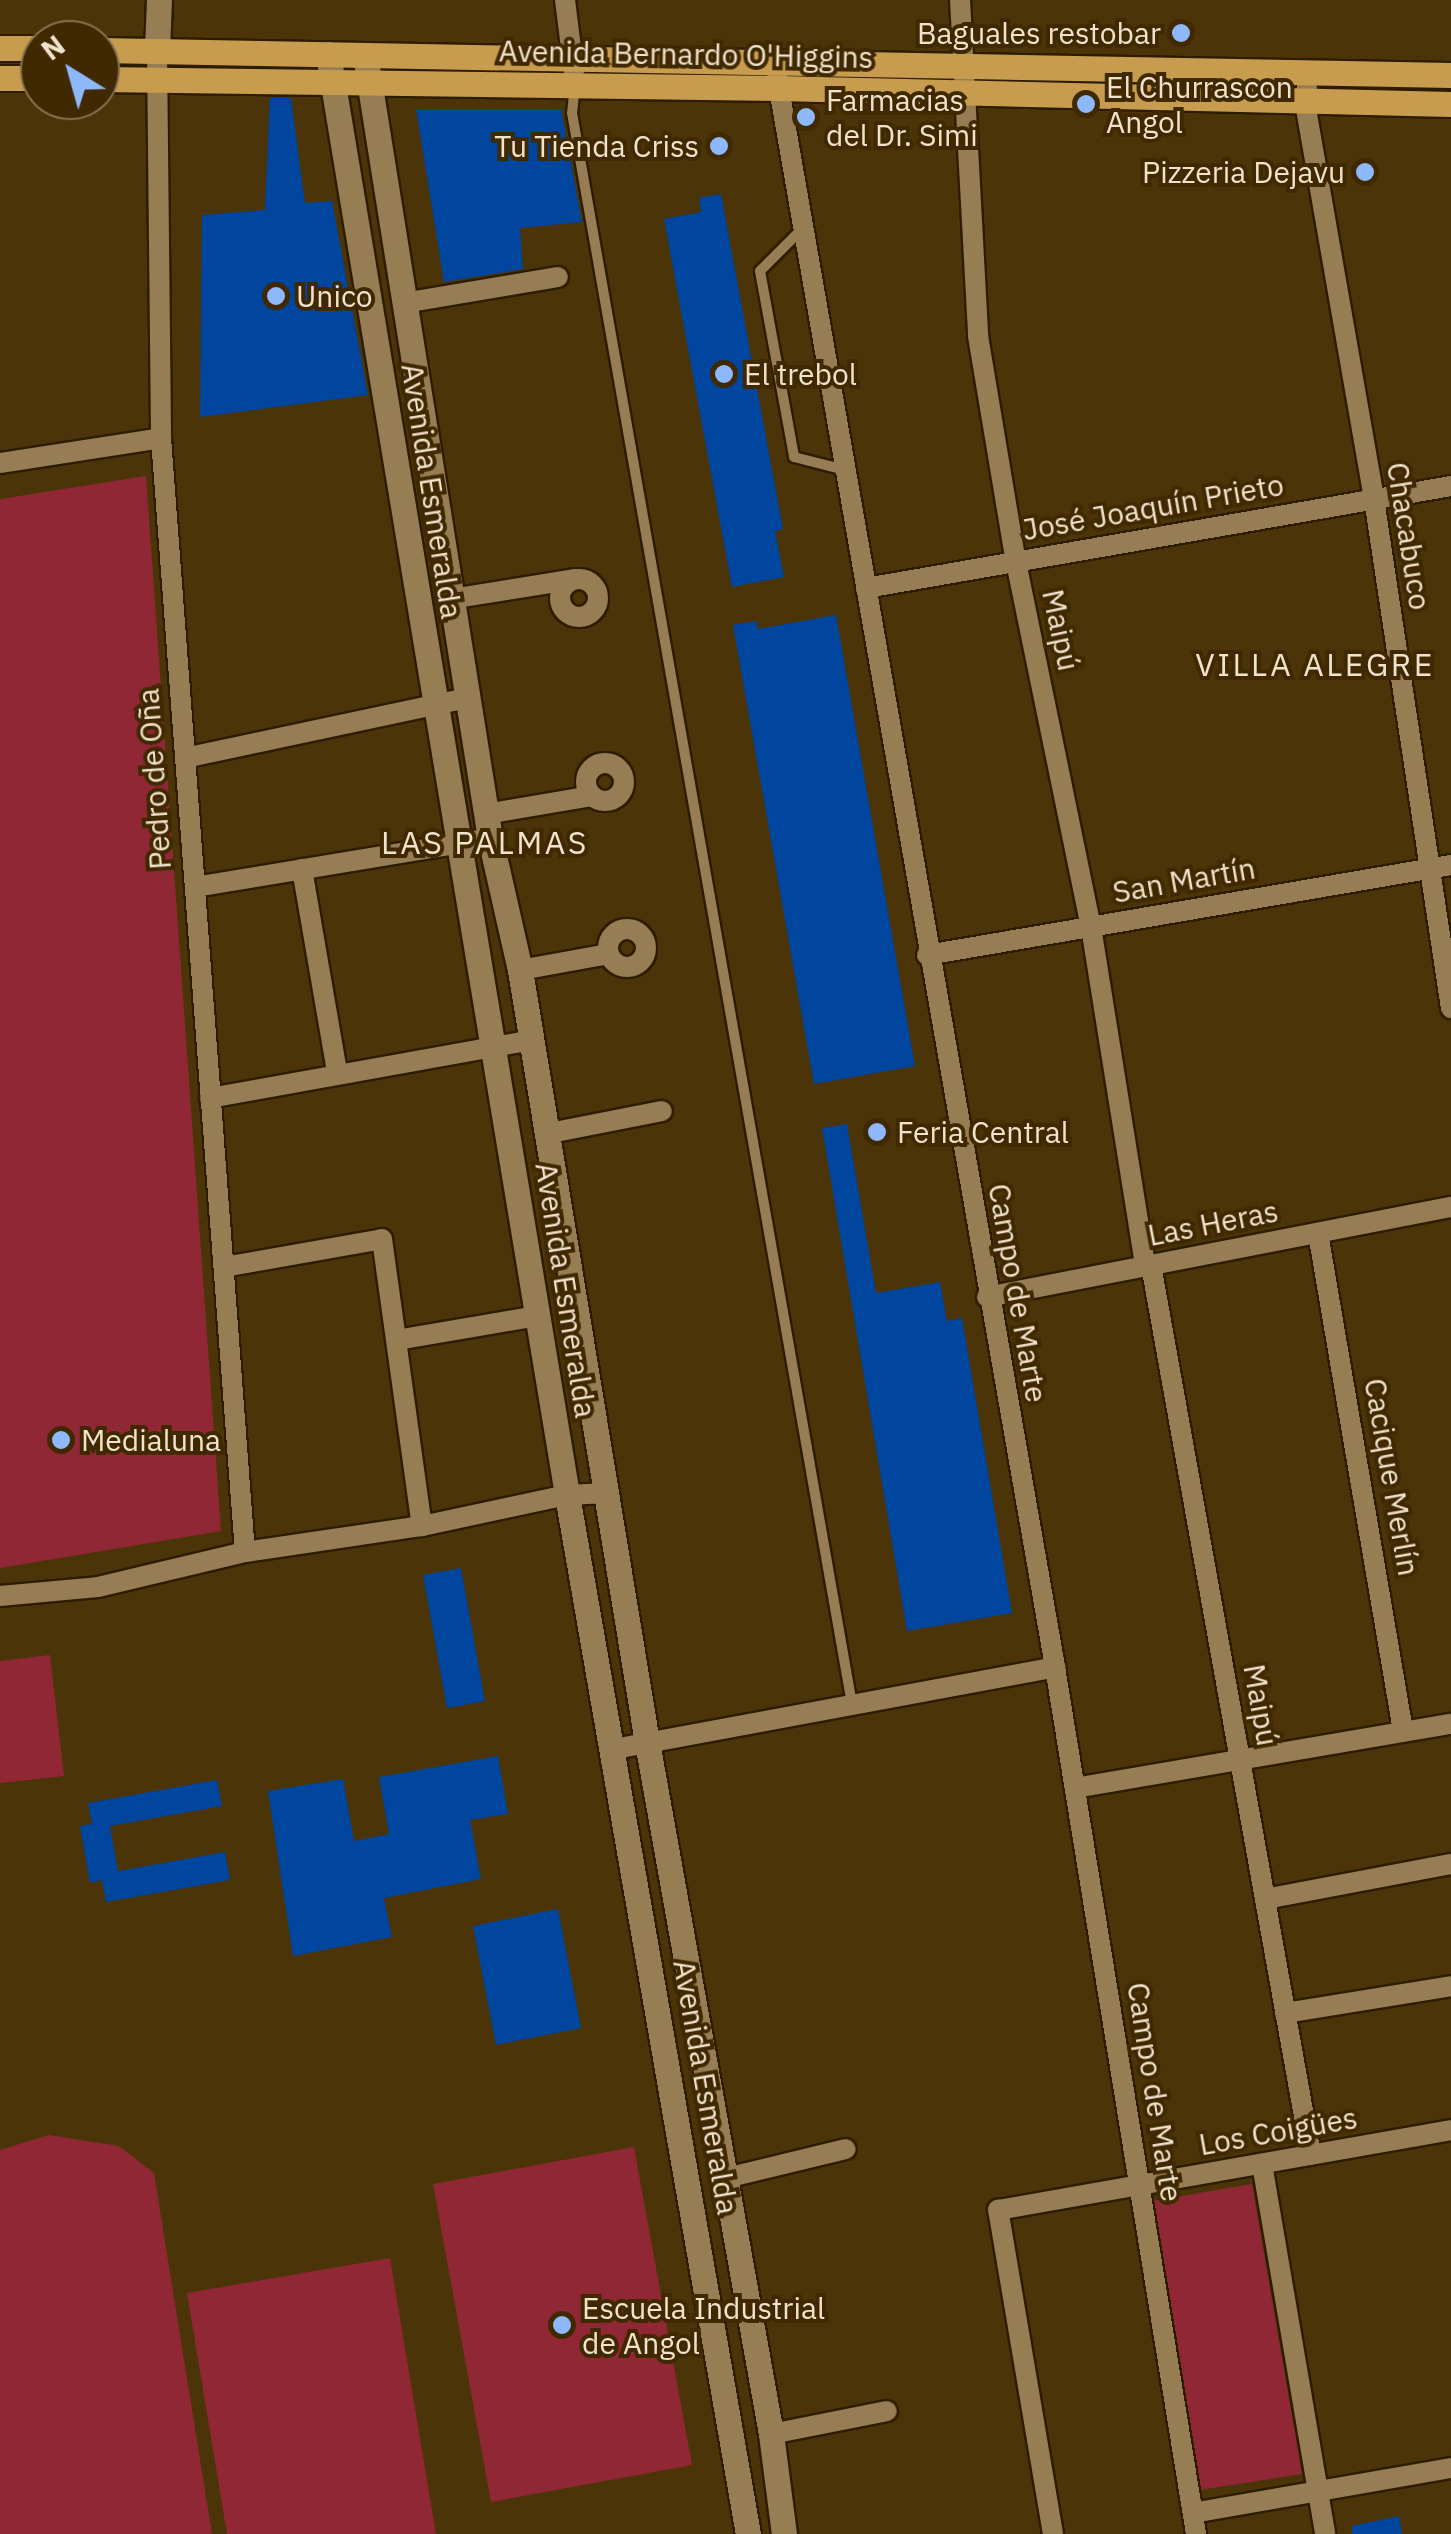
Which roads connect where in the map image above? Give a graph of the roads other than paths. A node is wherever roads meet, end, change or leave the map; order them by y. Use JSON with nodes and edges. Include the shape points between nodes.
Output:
{"nodes":[{"id":1,"x":159,"y":0,"type":"edge"},
{"id":2,"x":565,"y":0,"type":"edge"},
{"id":3,"x":960,"y":0,"type":"edge"},
{"id":4,"x":120,"y":50,"type":"edge"},
{"id":5,"x":158,"y":51,"type":"junction"},
{"id":6,"x":328,"y":54,"type":"junction"},
{"id":7,"x":366,"y":55,"type":"junction"},
{"id":8,"x":574,"y":72,"type":"junction"},
{"id":9,"x":1309,"y":74,"type":"junction"},
{"id":10,"x":1451,"y":74,"type":"edge"},
{"id":11,"x":777,"y":76,"type":"junction"},
{"id":12,"x":120,"y":79,"type":"edge"},
{"id":13,"x":158,"y":79,"type":"junction"},
{"id":14,"x":965,"y":79,"type":"junction"},
{"id":15,"x":331,"y":81,"type":"junction"},
{"id":16,"x":368,"y":82,"type":"junction"},
{"id":17,"x":1305,"y":103,"type":"junction"},
{"id":18,"x":1451,"y":104,"type":"edge"},
{"id":19,"x":803,"y":229,"type":"junction"},
{"id":20,"x":558,"y":278,"type":"dead end"},
{"id":21,"x":404,"y":303,"type":"junction"},
{"id":22,"x":162,"y":438,"type":"junction"},
{"id":23,"x":0,"y":463,"type":"edge"},
{"id":24,"x":845,"y":470,"type":"junction"},
{"id":25,"x":1451,"y":486,"type":"edge"},
{"id":26,"x":1374,"y":499,"type":"junction"},
{"id":27,"x":1016,"y":562,"type":"junction"},
{"id":28,"x":574,"y":578,"type":"dead end"},
{"id":29,"x":866,"y":588,"type":"junction"},
{"id":30,"x":451,"y":599,"type":"junction"},
{"id":31,"x":467,"y":698,"type":"junction"},
{"id":32,"x":435,"y":706,"type":"junction"},
{"id":33,"x":186,"y":758,"type":"junction"},
{"id":34,"x":592,"y":796,"type":"dead end"},
{"id":35,"x":488,"y":826,"type":"junction"},
{"id":36,"x":458,"y":843,"type":"junction"},
{"id":37,"x":1441,"y":866,"type":"edge"},
{"id":38,"x":302,"y":869,"type":"junction"},
{"id":39,"x":195,"y":887,"type":"junction"},
{"id":40,"x":1091,"y":926,"type":"junction"},
{"id":41,"x":608,"y":954,"type":"dead end"},
{"id":42,"x":927,"y":955,"type":"junction"},
{"id":43,"x":520,"y":970,"type":"junction"},
{"id":44,"x":1451,"y":1008,"type":"edge"},
{"id":45,"x":531,"y":1040,"type":"junction"},
{"id":46,"x":492,"y":1044,"type":"junction"},
{"id":47,"x":338,"y":1072,"type":"junction"},
{"id":48,"x":210,"y":1098,"type":"junction"},
{"id":49,"x":662,"y":1112,"type":"dead end"},
{"id":50,"x":545,"y":1134,"type":"junction"},
{"id":51,"x":1451,"y":1207,"type":"edge"},
{"id":52,"x":1318,"y":1232,"type":"junction"},
{"id":53,"x":1148,"y":1266,"type":"junction"},
{"id":54,"x":224,"y":1267,"type":"junction"},
{"id":55,"x":570,"y":1280,"type":"junction"},
{"id":56,"x":532,"y":1284,"type":"junction"},
{"id":57,"x":987,"y":1297,"type":"junction"},
{"id":58,"x":539,"y":1327,"type":"junction"},
{"id":59,"x":579,"y":1334,"type":"junction"},
{"id":60,"x":397,"y":1340,"type":"junction"},
{"id":61,"x":606,"y":1493,"type":"junction"},
{"id":62,"x":567,"y":1495,"type":"junction"},
{"id":63,"x":422,"y":1526,"type":"junction"},
{"id":64,"x":245,"y":1552,"type":"junction"},
{"id":65,"x":0,"y":1596,"type":"edge"},
{"id":66,"x":1055,"y":1667,"type":"junction"},
{"id":67,"x":852,"y":1704,"type":"junction"},
{"id":68,"x":1451,"y":1724,"type":"edge"},
{"id":69,"x":1403,"y":1732,"type":"junction"},
{"id":70,"x":647,"y":1742,"type":"junction"},
{"id":71,"x":614,"y":1749,"type":"junction"},
{"id":72,"x":1240,"y":1760,"type":"junction"},
{"id":73,"x":1075,"y":1788,"type":"junction"},
{"id":74,"x":1451,"y":1864,"type":"edge"},
{"id":75,"x":1265,"y":1899,"type":"junction"},
{"id":76,"x":1451,"y":1986,"type":"edge"},
{"id":77,"x":1285,"y":2012,"type":"junction"},
{"id":78,"x":1451,"y":2130,"type":"edge"},
{"id":79,"x":846,"y":2149,"type":"dead end"},
{"id":80,"x":1311,"y":2156,"type":"junction"},
{"id":81,"x":1262,"y":2164,"type":"junction"},
{"id":82,"x":726,"y":2178,"type":"junction"},
{"id":83,"x":1140,"y":2186,"type":"junction"},
{"id":84,"x":887,"y":2412,"type":"dead end"},
{"id":85,"x":771,"y":2434,"type":"junction"},
{"id":86,"x":735,"y":2442,"type":"junction"},
{"id":87,"x":1451,"y":2468,"type":"edge"},
{"id":88,"x":1318,"y":2491,"type":"junction"},
{"id":89,"x":1195,"y":2523,"type":"edge"},
{"id":90,"x":748,"y":2534,"type":"edge"},
{"id":91,"x":784,"y":2534,"type":"edge"},
{"id":92,"x":1053,"y":2534,"type":"edge"},
{"id":93,"x":1325,"y":2534,"type":"edge"}],
"edges":[{"from":1,"to":5,"type":"street","name":"Pedro de Oña"},
{"from":2,"to":8,"type":"street"},
{"from":3,"to":14,"type":"street","name":"Maipú"},
{"from":4,"to":5,"type":"main road","name":"Avenida Bernardo O'Higgins"},
{"from":5,"to":6,"type":"main road","name":"Avenida Bernardo O'Higgins"},
{"from":5,"to":13,"type":"street","name":"Pedro de Oña"},
{"from":6,"to":7,"type":"main road","name":"Avenida Bernardo O'Higgins"},
{"from":6,"to":15,"type":"street","name":"Avenida Esmeralda"},
{"from":7,"to":8,"type":"main road","name":"Avenida Bernardo O'Higgins"},
{"from":7,"to":16,"type":"street","name":"Avenida Esmeralda"},
{"from":8,"to":11,"type":"main road","name":"Avenida Bernardo O'Higgins"},
{"from":8,"to":16,"type":"main road","name":"Avenida Bernardo O'Higgins"},
{"from":8,"to":67,"type":"lane","via":[[572,113]]},
{"from":9,"to":10,"type":"main road","name":"Avenida Bernardo O'Higgins"},
{"from":9,"to":14,"type":"main road","name":"Avenida Bernardo O'Higgins"},
{"from":9,"to":17,"type":"street","name":"Chacabuco"},
{"from":11,"to":14,"type":"main road","name":"Avenida Bernardo O'Higgins"},
{"from":11,"to":19,"type":"street","name":"Campo de Marte"},
{"from":12,"to":13,"type":"main road","name":"Avenida Bernardo O'Higgins"},
{"from":13,"to":15,"type":"main road","name":"Avenida Bernardo O'Higgins"},
{"from":13,"to":22,"type":"street","name":"Pedro de Oña"},
{"from":14,"to":17,"type":"main road","name":"Avenida Bernardo O'Higgins"},
{"from":14,"to":27,"type":"street","name":"Maipú","via":[[978,336]]},
{"from":15,"to":16,"type":"main road","name":"Avenida Bernardo O'Higgins"},
{"from":15,"to":32,"type":"street","name":"Avenida Esmeralda"},
{"from":16,"to":21,"type":"street","name":"Avenida Esmeralda"},
{"from":17,"to":18,"type":"main road","name":"Avenida Bernardo O'Higgins"},
{"from":17,"to":26,"type":"street","name":"Chacabuco"},
{"from":19,"to":24,"type":"street","name":"Campo de Marte"},
{"from":19,"to":24,"type":"lane","via":[[760,271],[794,458]]},
{"from":20,"to":21,"type":"street"},
{"from":21,"to":30,"type":"street","name":"Avenida Esmeralda"},
{"from":22,"to":23,"type":"street"},
{"from":22,"to":33,"type":"street","name":"Pedro de Oña"},
{"from":24,"to":29,"type":"street","name":"Campo de Marte"},
{"from":25,"to":26,"type":"street","name":"José Joaquín Prieto"},
{"from":26,"to":27,"type":"street","name":"José Joaquín Prieto"},
{"from":26,"to":37,"type":"street","name":"Chacabuco"},
{"from":27,"to":29,"type":"street","name":"José Joaquín Prieto"},
{"from":27,"to":40,"type":"street","name":"Maipú"},
{"from":28,"to":30,"type":"street"},
{"from":29,"to":42,"type":"street","name":"Campo de Marte"},
{"from":30,"to":31,"type":"street","name":"Avenida Esmeralda"},
{"from":31,"to":32,"type":"street"},
{"from":31,"to":35,"type":"street","name":"Avenida Esmeralda"},
{"from":32,"to":33,"type":"street"},
{"from":32,"to":36,"type":"street","name":"Avenida Esmeralda"},
{"from":33,"to":39,"type":"street","name":"Pedro de Oña"},
{"from":34,"to":35,"type":"street"},
{"from":35,"to":36,"type":"street"},
{"from":35,"to":43,"type":"street","name":"Avenida Esmeralda"},
{"from":36,"to":38,"type":"street"},
{"from":36,"to":46,"type":"street","name":"Avenida Esmeralda"},
{"from":37,"to":40,"type":"street","name":"San Martín"},
{"from":37,"to":44,"type":"street","name":"Chacabuco"},
{"from":38,"to":39,"type":"street"},
{"from":38,"to":47,"type":"street"},
{"from":39,"to":48,"type":"street","name":"Pedro de Oña"},
{"from":40,"to":42,"type":"street","name":"San Martín"},
{"from":40,"to":53,"type":"street","name":"Maipú"},
{"from":41,"to":43,"type":"street"},
{"from":42,"to":57,"type":"street","name":"Campo de Marte"},
{"from":43,"to":45,"type":"street","name":"Avenida Esmeralda"},
{"from":45,"to":46,"type":"street"},
{"from":45,"to":50,"type":"street","name":"Avenida Esmeralda"},
{"from":46,"to":47,"type":"street"},
{"from":46,"to":56,"type":"street","name":"Avenida Esmeralda"},
{"from":47,"to":48,"type":"street"},
{"from":48,"to":54,"type":"street","name":"Pedro de Oña"},
{"from":49,"to":50,"type":"street"},
{"from":50,"to":55,"type":"street","name":"Avenida Esmeralda"},
{"from":51,"to":52,"type":"street","name":"Las Heras"},
{"from":52,"to":53,"type":"street","name":"Las Heras"},
{"from":52,"to":69,"type":"street","name":"Cacique Merlín"},
{"from":53,"to":57,"type":"street","name":"Las Heras"},
{"from":53,"to":72,"type":"street","name":"Maipú"},
{"from":54,"to":60,"type":"street","via":[[382,1238]]},
{"from":54,"to":64,"type":"street","name":"Pedro de Oña"},
{"from":55,"to":56,"type":"street"},
{"from":55,"to":59,"type":"street","name":"Avenida Esmeralda"},
{"from":56,"to":58,"type":"street","name":"Avenida Esmeralda"},
{"from":57,"to":66,"type":"street","name":"Campo de Marte"},
{"from":58,"to":59,"type":"street"},
{"from":58,"to":60,"type":"street"},
{"from":58,"to":62,"type":"street","name":"Avenida Esmeralda"},
{"from":59,"to":61,"type":"street","name":"Avenida Esmeralda"},
{"from":60,"to":63,"type":"street"},
{"from":61,"to":62,"type":"street"},
{"from":61,"to":70,"type":"street","name":"Avenida Esmeralda"},
{"from":62,"to":63,"type":"street"},
{"from":62,"to":71,"type":"street","name":"Avenida Esmeralda"},
{"from":63,"to":64,"type":"street"},
{"from":64,"to":65,"type":"street","via":[[98,1587]]},
{"from":66,"to":67,"type":"street"},
{"from":66,"to":73,"type":"street","name":"Campo de Marte"},
{"from":67,"to":70,"type":"street"},
{"from":68,"to":69,"type":"street"},
{"from":69,"to":72,"type":"street"},
{"from":70,"to":71,"type":"street"},
{"from":70,"to":82,"type":"street","name":"Avenida Esmeralda"},
{"from":71,"to":86,"type":"street","name":"Avenida Esmeralda"},
{"from":72,"to":73,"type":"street"},
{"from":72,"to":75,"type":"street","name":"Maipú"},
{"from":73,"to":83,"type":"street","name":"Campo de Marte"},
{"from":74,"to":75,"type":"street"},
{"from":75,"to":77,"type":"street","name":"Maipú"},
{"from":76,"to":77,"type":"street"},
{"from":77,"to":80,"type":"street","name":"Maipú"},
{"from":78,"to":80,"type":"street","name":"Los Coigües"},
{"from":79,"to":82,"type":"street"},
{"from":80,"to":81,"type":"street","name":"Los Coigües"},
{"from":81,"to":83,"type":"street","name":"Los Coigües"},
{"from":81,"to":88,"type":"street"},
{"from":82,"to":85,"type":"street","name":"Avenida Esmeralda"},
{"from":83,"to":89,"type":"street","name":"Campo de Marte"},
{"from":83,"to":92,"type":"street","name":"Los Coigües","via":[[998,2210]]},
{"from":84,"to":85,"type":"street"},
{"from":85,"to":86,"type":"street"},
{"from":85,"to":91,"type":"street","name":"Avenida Esmeralda"},
{"from":86,"to":90,"type":"street","name":"Avenida Esmeralda"},
{"from":87,"to":88,"type":"street"},
{"from":88,"to":89,"type":"street"},
{"from":88,"to":93,"type":"street"}]}
